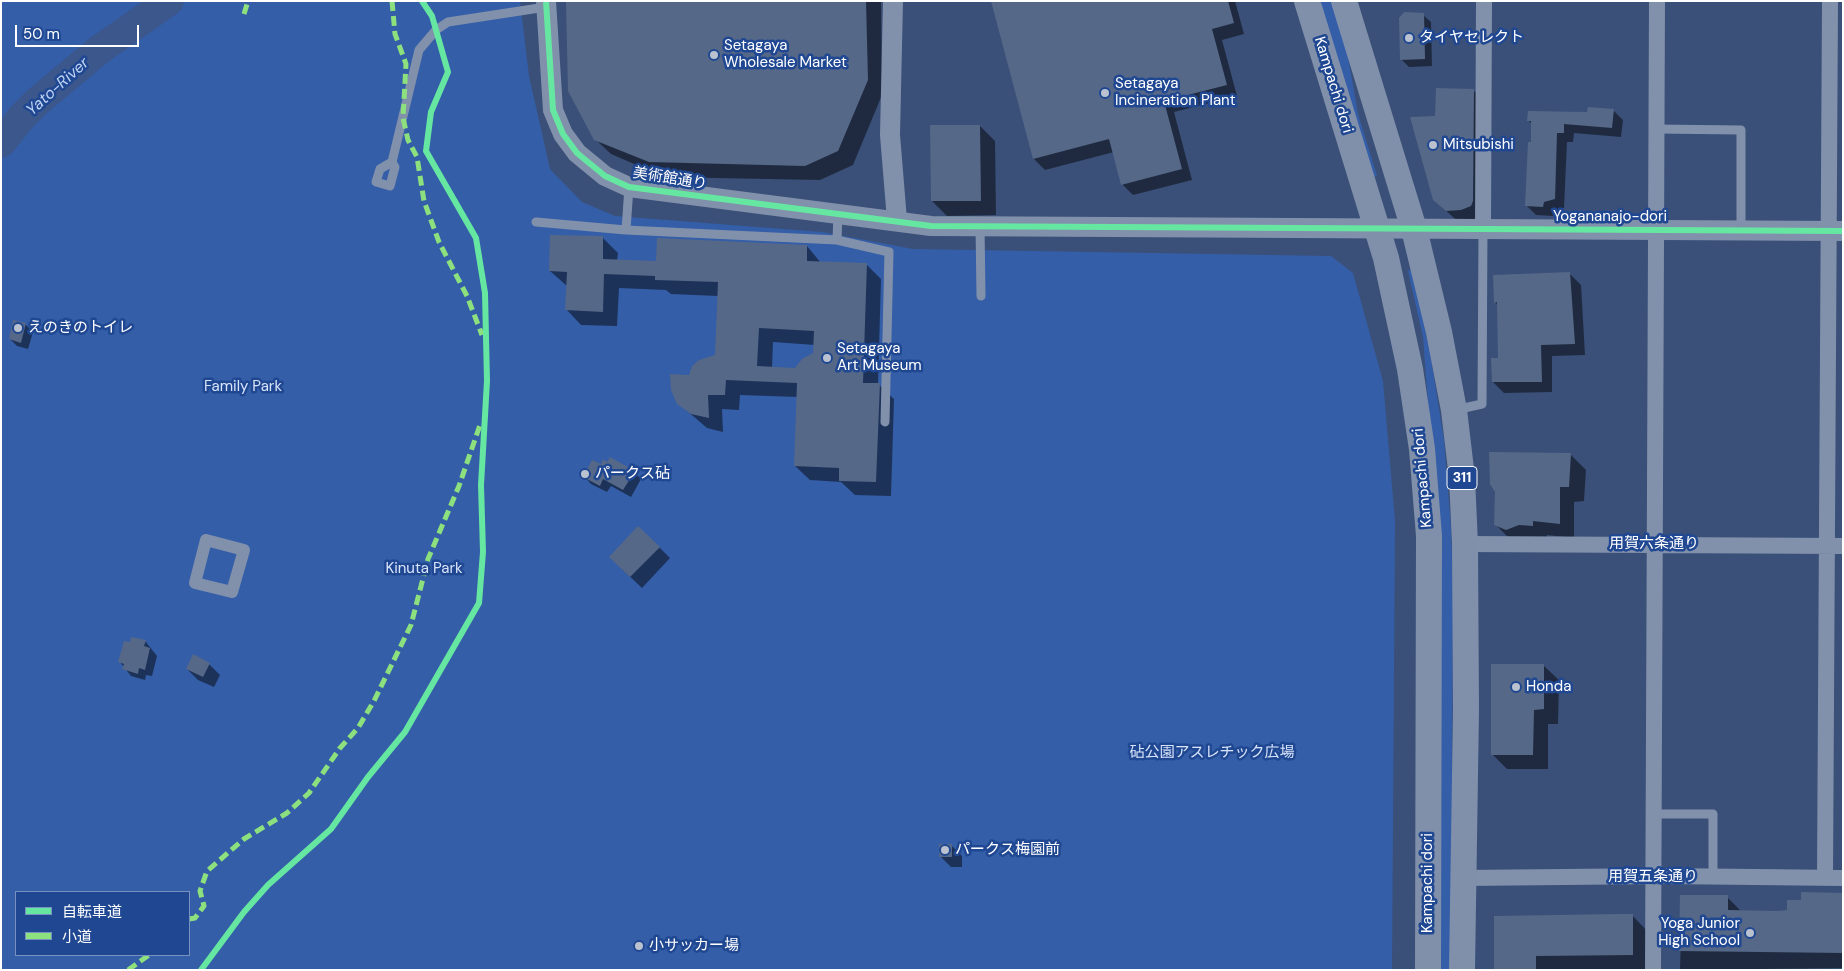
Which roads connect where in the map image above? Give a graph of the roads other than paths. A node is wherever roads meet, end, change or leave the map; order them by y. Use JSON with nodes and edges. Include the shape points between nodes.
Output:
{"nodes":[{"id":1,"x":893,"y":1,"type":"edge"},
{"id":2,"x":1308,"y":1,"type":"edge"},
{"id":3,"x":1344,"y":1,"type":"edge"},
{"id":4,"x":1484,"y":1,"type":"edge"},
{"id":5,"x":1657,"y":1,"type":"edge"},
{"id":6,"x":1830,"y":1,"type":"edge"},
{"id":7,"x":546,"y":4,"type":"edge"},
{"id":8,"x":1656,"y":129,"type":"junction"},
{"id":9,"x":392,"y":162,"type":"dead end"},
{"id":10,"x":629,"y":187,"type":"junction"},
{"id":11,"x":838,"y":212,"type":"junction"},
{"id":12,"x":896,"y":220,"type":"junction"},
{"id":13,"x":536,"y":222,"type":"dead end"},
{"id":14,"x":980,"y":226,"type":"junction"},
{"id":15,"x":1376,"y":229,"type":"junction"},
{"id":16,"x":1414,"y":229,"type":"junction"},
{"id":17,"x":1483,"y":229,"type":"junction"},
{"id":18,"x":626,"y":230,"type":"junction"},
{"id":19,"x":1655,"y":230,"type":"junction"},
{"id":20,"x":1741,"y":230,"type":"junction"},
{"id":21,"x":1835,"y":231,"type":"edge"},
{"id":22,"x":837,"y":240,"type":"junction"},
{"id":23,"x":981,"y":296,"type":"dead end"},
{"id":24,"x":1454,"y":410,"type":"junction"},
{"id":25,"x":885,"y":422,"type":"dead end"},
{"id":26,"x":1654,"y":543,"type":"junction"},
{"id":27,"x":1466,"y":544,"type":"junction"},
{"id":28,"x":1835,"y":545,"type":"edge"},
{"id":29,"x":232,"y":592,"type":"joint"},
{"id":30,"x":1652,"y":814,"type":"junction"},
{"id":31,"x":1652,"y":877,"type":"junction"},
{"id":32,"x":1713,"y":877,"type":"junction"},
{"id":33,"x":1825,"y":877,"type":"junction"},
{"id":34,"x":1462,"y":878,"type":"junction"},
{"id":35,"x":1843,"y":878,"type":"edge"},
{"id":36,"x":1428,"y":970,"type":"edge"},
{"id":37,"x":1462,"y":970,"type":"edge"},
{"id":38,"x":1652,"y":970,"type":"edge"}],
"edges":[{"from":1,"to":12,"type":"street","via":[[890,135]]},
{"from":2,"to":15,"type":"main road","name":"Kampachi dori","number":"311"},
{"from":3,"to":16,"type":"main road","number":"311"},
{"from":4,"to":17,"type":"street"},
{"from":5,"to":8,"type":"street"},
{"from":6,"to":21,"type":"street"},
{"from":7,"to":9,"type":"lane","via":[[448,22],[436,30],[419,50]]},
{"from":7,"to":10,"type":"street","name":"美術館通り","via":[[553,110],[563,134],[577,153],[605,176]]},
{"from":8,"to":19,"type":"street"},
{"from":8,"to":20,"type":"lane","via":[[1741,130]]},
{"from":10,"to":11,"type":"street","name":"美術館通り"},
{"from":10,"to":18,"type":"lane"},
{"from":11,"to":12,"type":"street","name":"美術館通り"},
{"from":11,"to":22,"type":"lane"},
{"from":12,"to":14,"type":"street","name":"美術館通り","via":[[931,226]]},
{"from":13,"to":18,"type":"lane"},
{"from":14,"to":15,"type":"street","name":"Yogananajo-dori"},
{"from":14,"to":23,"type":"lane"},
{"from":15,"to":16,"type":"street","name":"Yogananajo-dori"},
{"from":15,"to":36,"type":"main road","name":"Kampachi dori","number":"311","via":[[1398,308],[1410,369],[1428,504]]},
{"from":16,"to":17,"type":"street","name":"Yogananajo-dori"},
{"from":16,"to":24,"type":"main road","number":"311"},
{"from":17,"to":19,"type":"street","name":"Yogananajo-dori"},
{"from":17,"to":24,"type":"lane","via":[[1482,404]]},
{"from":18,"to":22,"type":"lane"},
{"from":19,"to":20,"type":"street","name":"Yogananajo-dori"},
{"from":19,"to":26,"type":"street"},
{"from":20,"to":21,"type":"street","name":"Yogananajo-dori"},
{"from":21,"to":28,"type":"street"},
{"from":22,"to":25,"type":"lane","via":[[889,252]]},
{"from":24,"to":27,"type":"main road","number":"311"},
{"from":26,"to":27,"type":"street","name":"用賀六条通り"},
{"from":26,"to":28,"type":"street","name":"用賀六条通り"},
{"from":26,"to":30,"type":"street"},
{"from":27,"to":34,"type":"main road","number":"311"},
{"from":28,"to":33,"type":"street"},
{"from":29,"to":29,"type":"street","via":[[195,582],[206,540],[244,550]]},
{"from":30,"to":31,"type":"street"},
{"from":30,"to":32,"type":"lane","via":[[1713,814]]},
{"from":31,"to":32,"type":"street","name":"用賀五条通り"},
{"from":31,"to":34,"type":"street","name":"用賀五条通り"},
{"from":31,"to":38,"type":"street"},
{"from":32,"to":33,"type":"street","name":"用賀五条通り"},
{"from":33,"to":35,"type":"street","name":"用賀五条通り"},
{"from":34,"to":37,"type":"main road","number":"311"}]}
